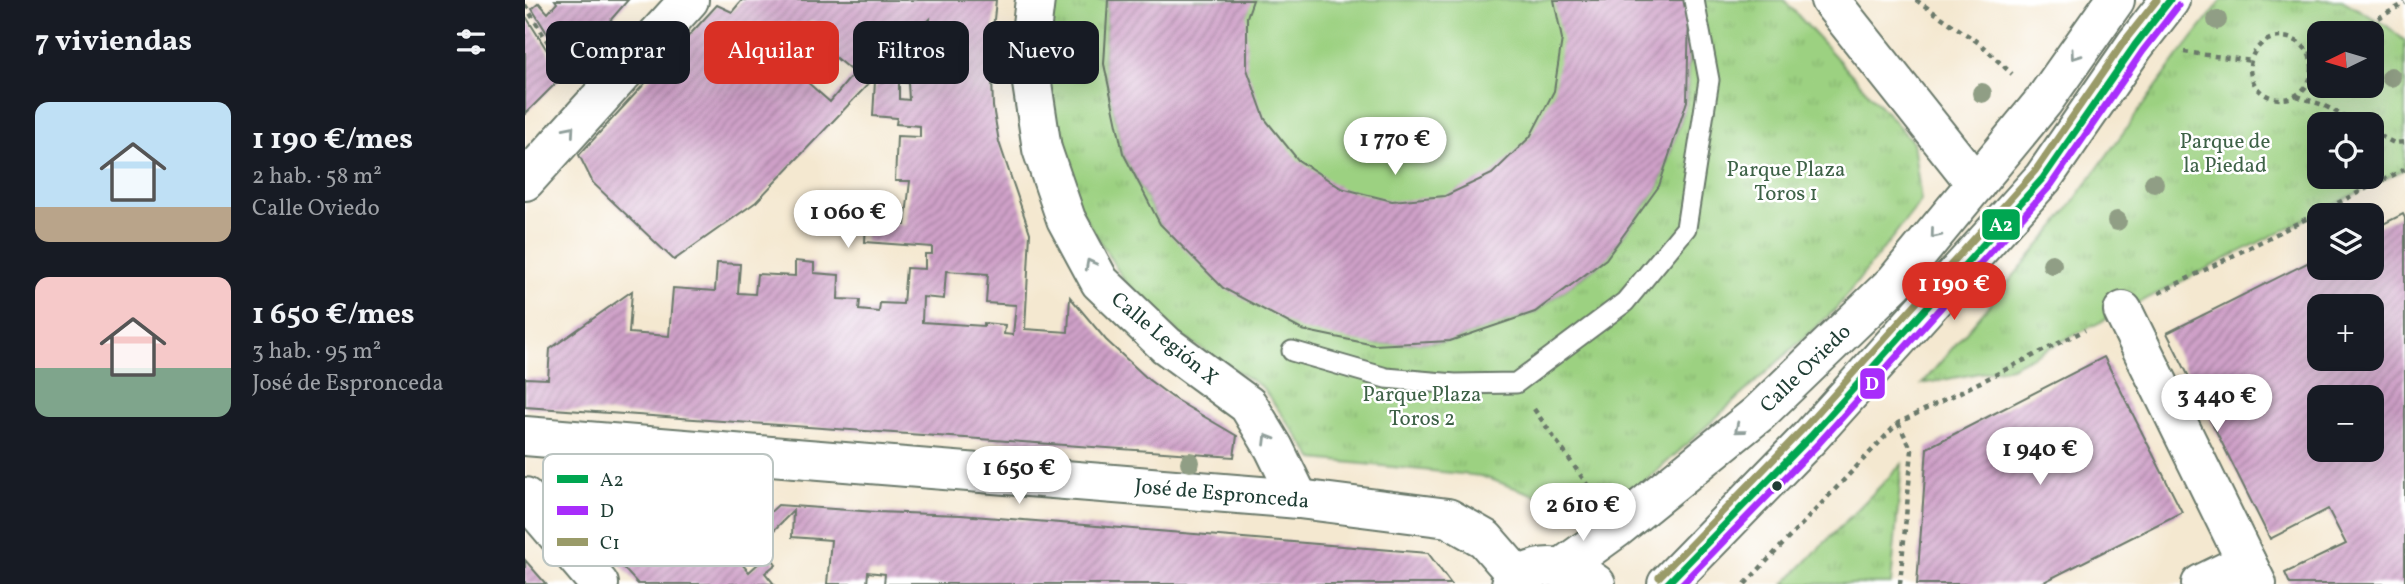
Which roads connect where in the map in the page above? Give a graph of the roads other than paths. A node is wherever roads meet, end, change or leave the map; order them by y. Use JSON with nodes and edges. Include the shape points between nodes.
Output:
{"nodes":[{"id":1,"x":689,"y":0,"type":"edge"},
{"id":2,"x":1035,"y":0,"type":"edge"},
{"id":3,"x":1694,"y":0,"type":"edge"},
{"id":4,"x":1830,"y":0,"type":"edge"},
{"id":5,"x":2115,"y":0,"type":"edge"},
{"id":6,"x":2171,"y":0,"type":"edge"},
{"id":7,"x":525,"y":181,"type":"edge"},
{"id":8,"x":1976,"y":184,"type":"junction"},
{"id":9,"x":2123,"y":311,"type":"road end"},
{"id":10,"x":1292,"y":351,"type":"dead end"},
{"id":11,"x":525,"y":436,"type":"edge"},
{"id":12,"x":746,"y":454,"type":"edge"},
{"id":13,"x":773,"y":456,"type":"edge"},
{"id":14,"x":525,"y":497,"type":"edge"},
{"id":15,"x":1299,"y":499,"type":"junction"},
{"id":16,"x":543,"y":518,"type":"edge"},
{"id":17,"x":584,"y":566,"type":"edge"},
{"id":18,"x":2252,"y":573,"type":"edge"},
{"id":19,"x":1579,"y":575,"type":"edge"},
{"id":20,"x":1514,"y":581,"type":"edge"},
{"id":21,"x":599,"y":584,"type":"edge"},
{"id":22,"x":1667,"y":584,"type":"edge"},
{"id":23,"x":2201,"y":584,"type":"edge"}],
"edges":[{"from":7,"to":1,"type":"street","one_way":true},
{"from":15,"to":2,"type":"street","name":"Calle Legión X","one_way":true,"via":[[1248,405],[1166,345],[1100,282],[1066,219],[1042,149],[1028,57]]},
{"from":3,"to":10,"type":"lane","via":[[1709,80],[1686,228],[1625,302],[1516,383],[1386,378]]},
{"from":4,"to":8,"type":"street"},
{"from":5,"to":8,"type":"street","name":"Calle Oviedo","one_way":true,"via":[[2043,102]]},
{"from":6,"to":22,"type":"street","via":[[2043,178],[1811,436]]},
{"from":8,"to":19,"type":"street","name":"Calle Oviedo","one_way":true,"via":[[1895,282],[1758,414],[1617,528]]},
{"from":9,"to":18,"type":"street"},
{"from":11,"to":12,"type":"street","name":"José de Espronceda"},
{"from":13,"to":15,"type":"street","name":"José de Espronceda"},
{"from":14,"to":16,"type":"street"},
{"from":15,"to":20,"type":"street","name":"José de Espronceda","via":[[1448,518],[1485,539]]},
{"from":17,"to":21,"type":"street"},
{"from":18,"to":23,"type":"street"},
{"from":19,"to":20,"type":"street","via":[[1540,568]]}]}
